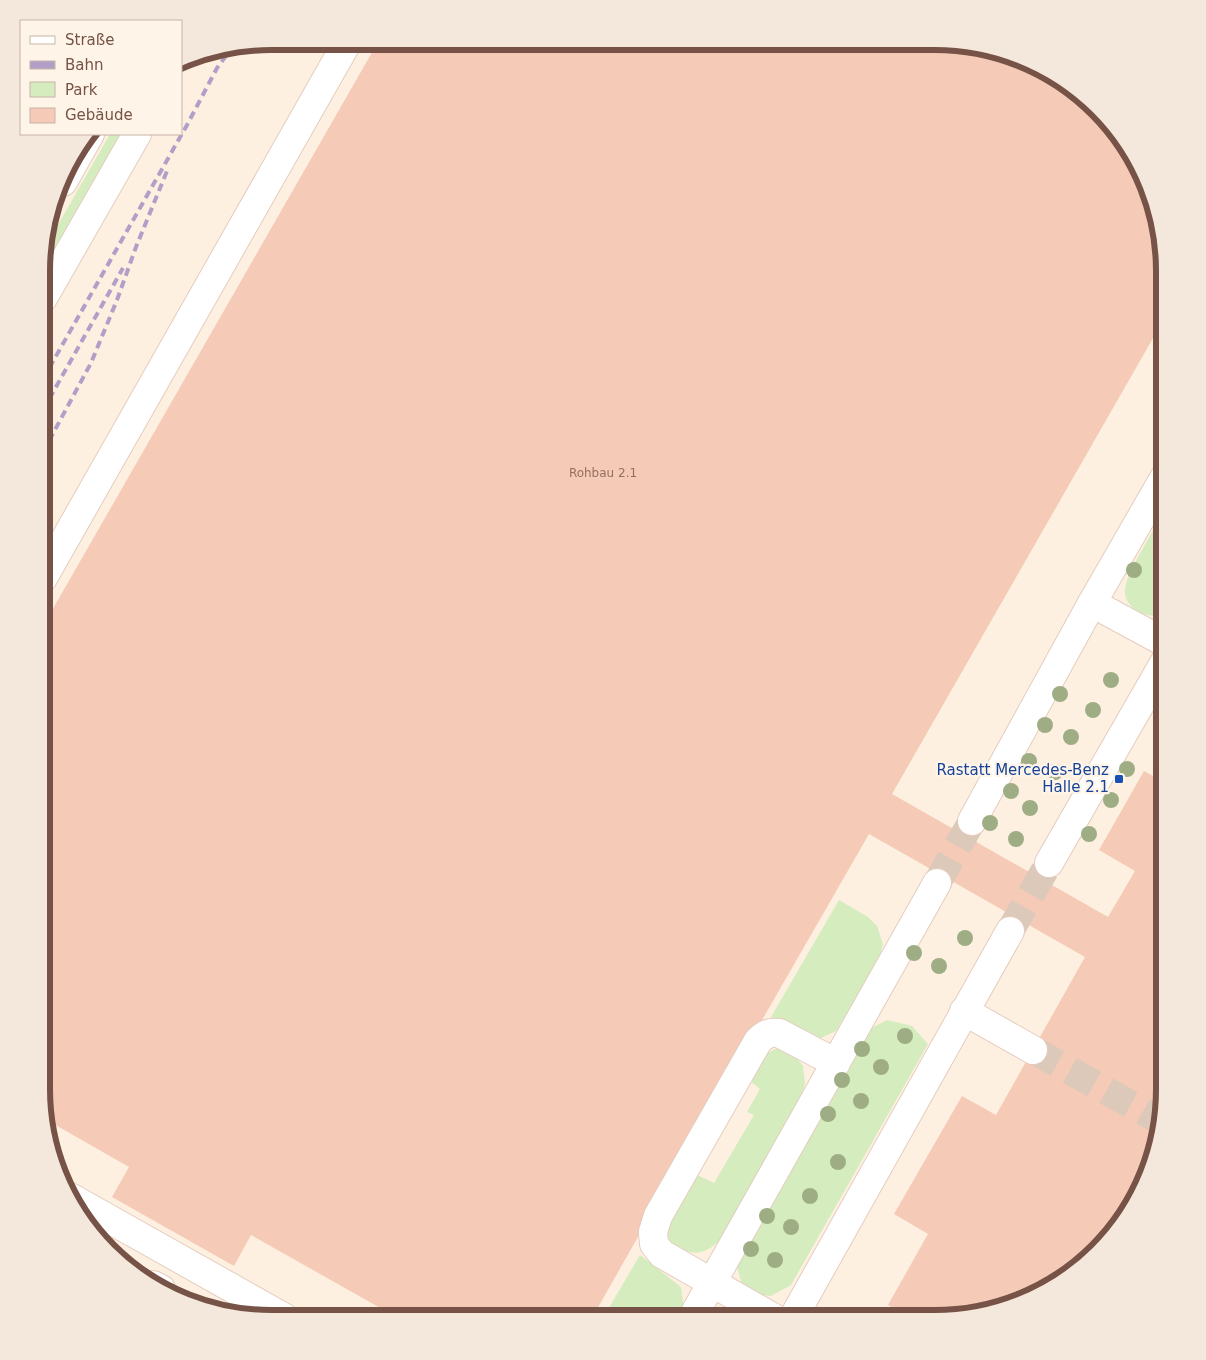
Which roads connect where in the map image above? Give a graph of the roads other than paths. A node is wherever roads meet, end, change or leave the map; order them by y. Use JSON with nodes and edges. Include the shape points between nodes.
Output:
{"nodes":[{"id":1,"x":343,"y":50,"type":"edge"},
{"id":2,"x":136,"y":135,"type":"edge"},
{"id":3,"x":50,"y":286,"type":"edge"},
{"id":4,"x":1156,"y":492,"type":"edge"},
{"id":5,"x":50,"y":566,"type":"edge"},
{"id":6,"x":1092,"y":603,"type":"junction"},
{"id":7,"x":1156,"y":638,"type":"edge"},
{"id":8,"x":1156,"y":677,"type":"edge"},
{"id":9,"x":972,"y":821,"type":"tunnel mouth"},
{"id":10,"x":1049,"y":864,"type":"tunnel mouth"},
{"id":11,"x":937,"y":883,"type":"tunnel mouth"},
{"id":12,"x":1010,"y":931,"type":"tunnel mouth"},
{"id":13,"x":964,"y":1011,"type":"junction"},
{"id":14,"x":1033,"y":1050,"type":"tunnel mouth"},
{"id":15,"x":836,"y":1063,"type":"junction"},
{"id":16,"x":83,"y":1204,"type":"edge"},
{"id":17,"x":712,"y":1283,"type":"junction"},
{"id":18,"x":272,"y":1310,"type":"edge"},
{"id":19,"x":697,"y":1310,"type":"edge"},
{"id":20,"x":760,"y":1310,"type":"edge"},
{"id":21,"x":797,"y":1310,"type":"edge"}],
"edges":[{"from":1,"to":5,"type":"lane"},
{"from":2,"to":3,"type":"lane"},
{"from":4,"to":6,"type":"lane"},
{"from":6,"to":7,"type":"lane"},
{"from":6,"to":9,"type":"lane"},
{"from":8,"to":10,"type":"lane"},
{"from":11,"to":15,"type":"lane"},
{"from":12,"to":13,"type":"lane"},
{"from":13,"to":14,"type":"lane"},
{"from":13,"to":21,"type":"lane"},
{"from":15,"to":17,"type":"lane"},
{"from":15,"to":17,"type":"lane","via":[[779,1033],[763,1035],[658,1216],[653,1232],[654,1244],[662,1254]]},
{"from":16,"to":18,"type":"lane"},
{"from":17,"to":19,"type":"lane"},
{"from":17,"to":20,"type":"lane"}]}
